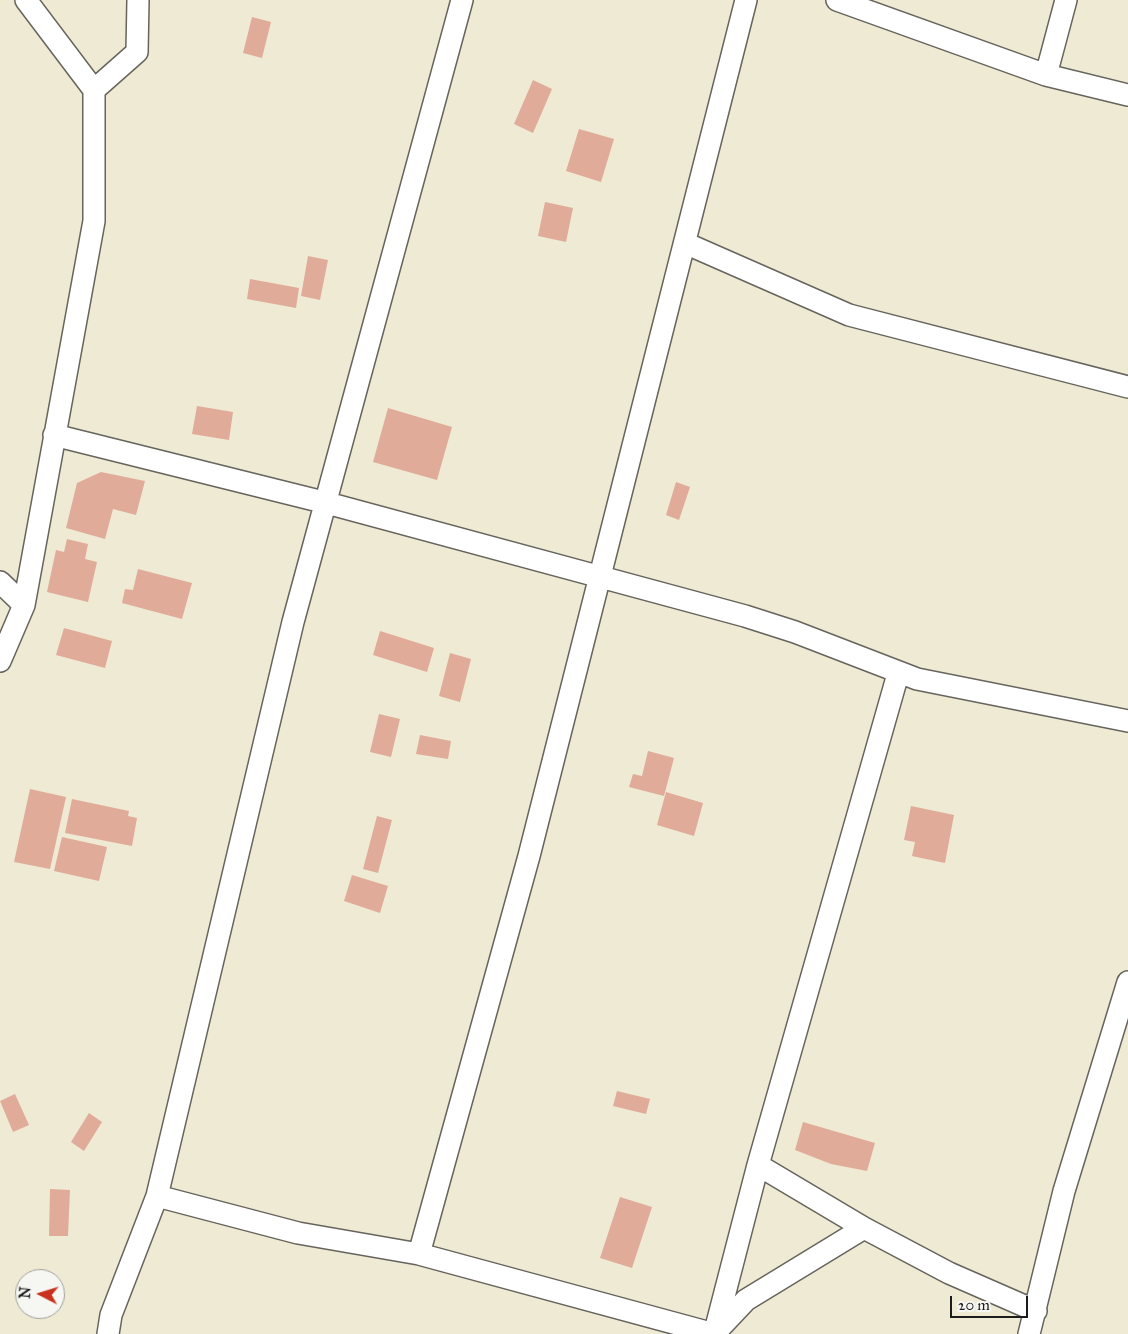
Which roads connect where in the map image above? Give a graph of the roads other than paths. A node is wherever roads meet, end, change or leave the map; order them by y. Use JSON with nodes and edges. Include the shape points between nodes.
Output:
{"nodes":[{"id":1,"x":26,"y":0,"type":"edge"},
{"id":2,"x":138,"y":0,"type":"edge"},
{"id":3,"x":462,"y":0,"type":"edge"},
{"id":4,"x":746,"y":0,"type":"edge"},
{"id":5,"x":837,"y":0,"type":"edge"},
{"id":6,"x":1066,"y":0,"type":"edge"},
{"id":7,"x":1046,"y":76,"type":"junction"},
{"id":8,"x":94,"y":90,"type":"junction"},
{"id":9,"x":1128,"y":95,"type":"edge"},
{"id":10,"x":685,"y":243,"type":"junction"},
{"id":11,"x":1128,"y":387,"type":"edge"},
{"id":12,"x":54,"y":435,"type":"junction"},
{"id":13,"x":327,"y":503,"type":"junction"},
{"id":14,"x":600,"y":578,"type":"junction"},
{"id":15,"x":0,"y":582,"type":"edge"},
{"id":16,"x":24,"y":605,"type":"junction"},
{"id":17,"x":0,"y":660,"type":"edge"},
{"id":18,"x":898,"y":674,"type":"junction"},
{"id":19,"x":1128,"y":721,"type":"edge"},
{"id":20,"x":1128,"y":982,"type":"edge"},
{"id":21,"x":1122,"y":1029,"type":"edge"},
{"id":22,"x":758,"y":1165,"type":"junction"},
{"id":23,"x":157,"y":1196,"type":"junction"},
{"id":24,"x":864,"y":1228,"type":"junction"},
{"id":25,"x":418,"y":1254,"type":"junction"},
{"id":26,"x":1036,"y":1311,"type":"junction"},
{"id":27,"x":108,"y":1334,"type":"edge"},
{"id":28,"x":714,"y":1334,"type":"edge"},
{"id":29,"x":1028,"y":1334,"type":"edge"}],
"edges":[{"from":1,"to":8,"type":"street"},
{"from":2,"to":8,"type":"street","via":[[137,52]]},
{"from":3,"to":13,"type":"street"},
{"from":4,"to":10,"type":"street"},
{"from":5,"to":7,"type":"street"},
{"from":6,"to":7,"type":"street"},
{"from":7,"to":9,"type":"street"},
{"from":8,"to":12,"type":"street","via":[[94,221]]},
{"from":10,"to":11,"type":"street","via":[[850,315]]},
{"from":10,"to":14,"type":"street"},
{"from":12,"to":13,"type":"street"},
{"from":12,"to":16,"type":"street"},
{"from":13,"to":14,"type":"street"},
{"from":13,"to":23,"type":"street","via":[[286,651]]},
{"from":14,"to":18,"type":"street","via":[[787,629]]},
{"from":14,"to":25,"type":"street","via":[[528,856]]},
{"from":15,"to":16,"type":"street"},
{"from":16,"to":17,"type":"street"},
{"from":18,"to":19,"type":"street"},
{"from":18,"to":22,"type":"street"},
{"from":20,"to":21,"type":"street"},
{"from":21,"to":26,"type":"street","via":[[1064,1191]]},
{"from":22,"to":24,"type":"street"},
{"from":22,"to":28,"type":"street"},
{"from":23,"to":25,"type":"street","via":[[298,1233]]},
{"from":23,"to":27,"type":"street","via":[[111,1315]]},
{"from":24,"to":26,"type":"street","via":[[949,1273]]},
{"from":24,"to":28,"type":"street","via":[[746,1300]]},
{"from":25,"to":28,"type":"street"},
{"from":26,"to":29,"type":"street"}]}
